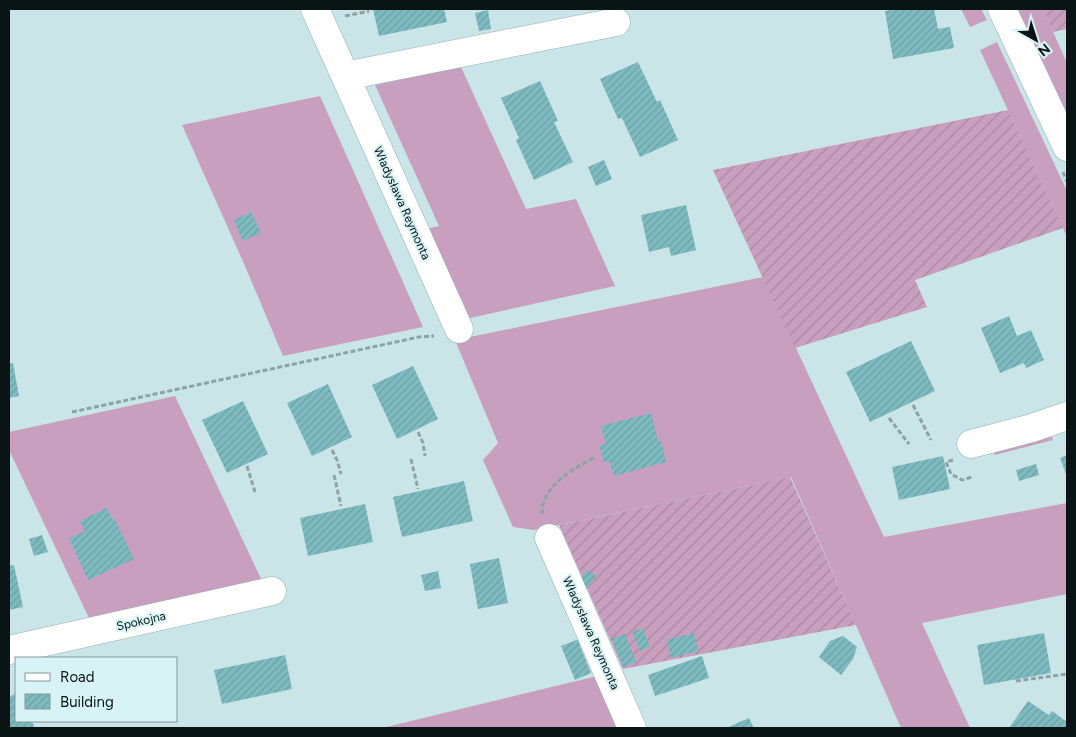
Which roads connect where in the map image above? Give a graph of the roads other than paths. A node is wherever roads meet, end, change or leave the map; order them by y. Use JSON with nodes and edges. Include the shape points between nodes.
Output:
{"nodes":[{"id":1,"x":315,"y":9,"type":"edge"},
{"id":2,"x":1002,"y":9,"type":"edge"},
{"id":3,"x":616,"y":22,"type":"dead end"},
{"id":4,"x":345,"y":76,"type":"junction"},
{"id":5,"x":1067,"y":147,"type":"edge"},
{"id":6,"x":447,"y":332,"type":"road end"},
{"id":7,"x":1067,"y":416,"type":"edge"},
{"id":8,"x":971,"y":444,"type":"dead end"},
{"id":9,"x":549,"y":538,"type":"road end"},
{"id":10,"x":272,"y":591,"type":"dead end"},
{"id":11,"x":9,"y":650,"type":"edge"},
{"id":12,"x":632,"y":728,"type":"edge"}],
"edges":[{"from":1,"to":4,"type":"street","name":"Władysława Reymonta"},
{"from":2,"to":5,"type":"street"},
{"from":3,"to":4,"type":"street"},
{"from":4,"to":6,"type":"street","name":"Władysława Reymonta"},
{"from":7,"to":8,"type":"street"},
{"from":9,"to":12,"type":"street","name":"Władysława Reymonta"},
{"from":10,"to":11,"type":"street","name":"Spokojna"}]}
